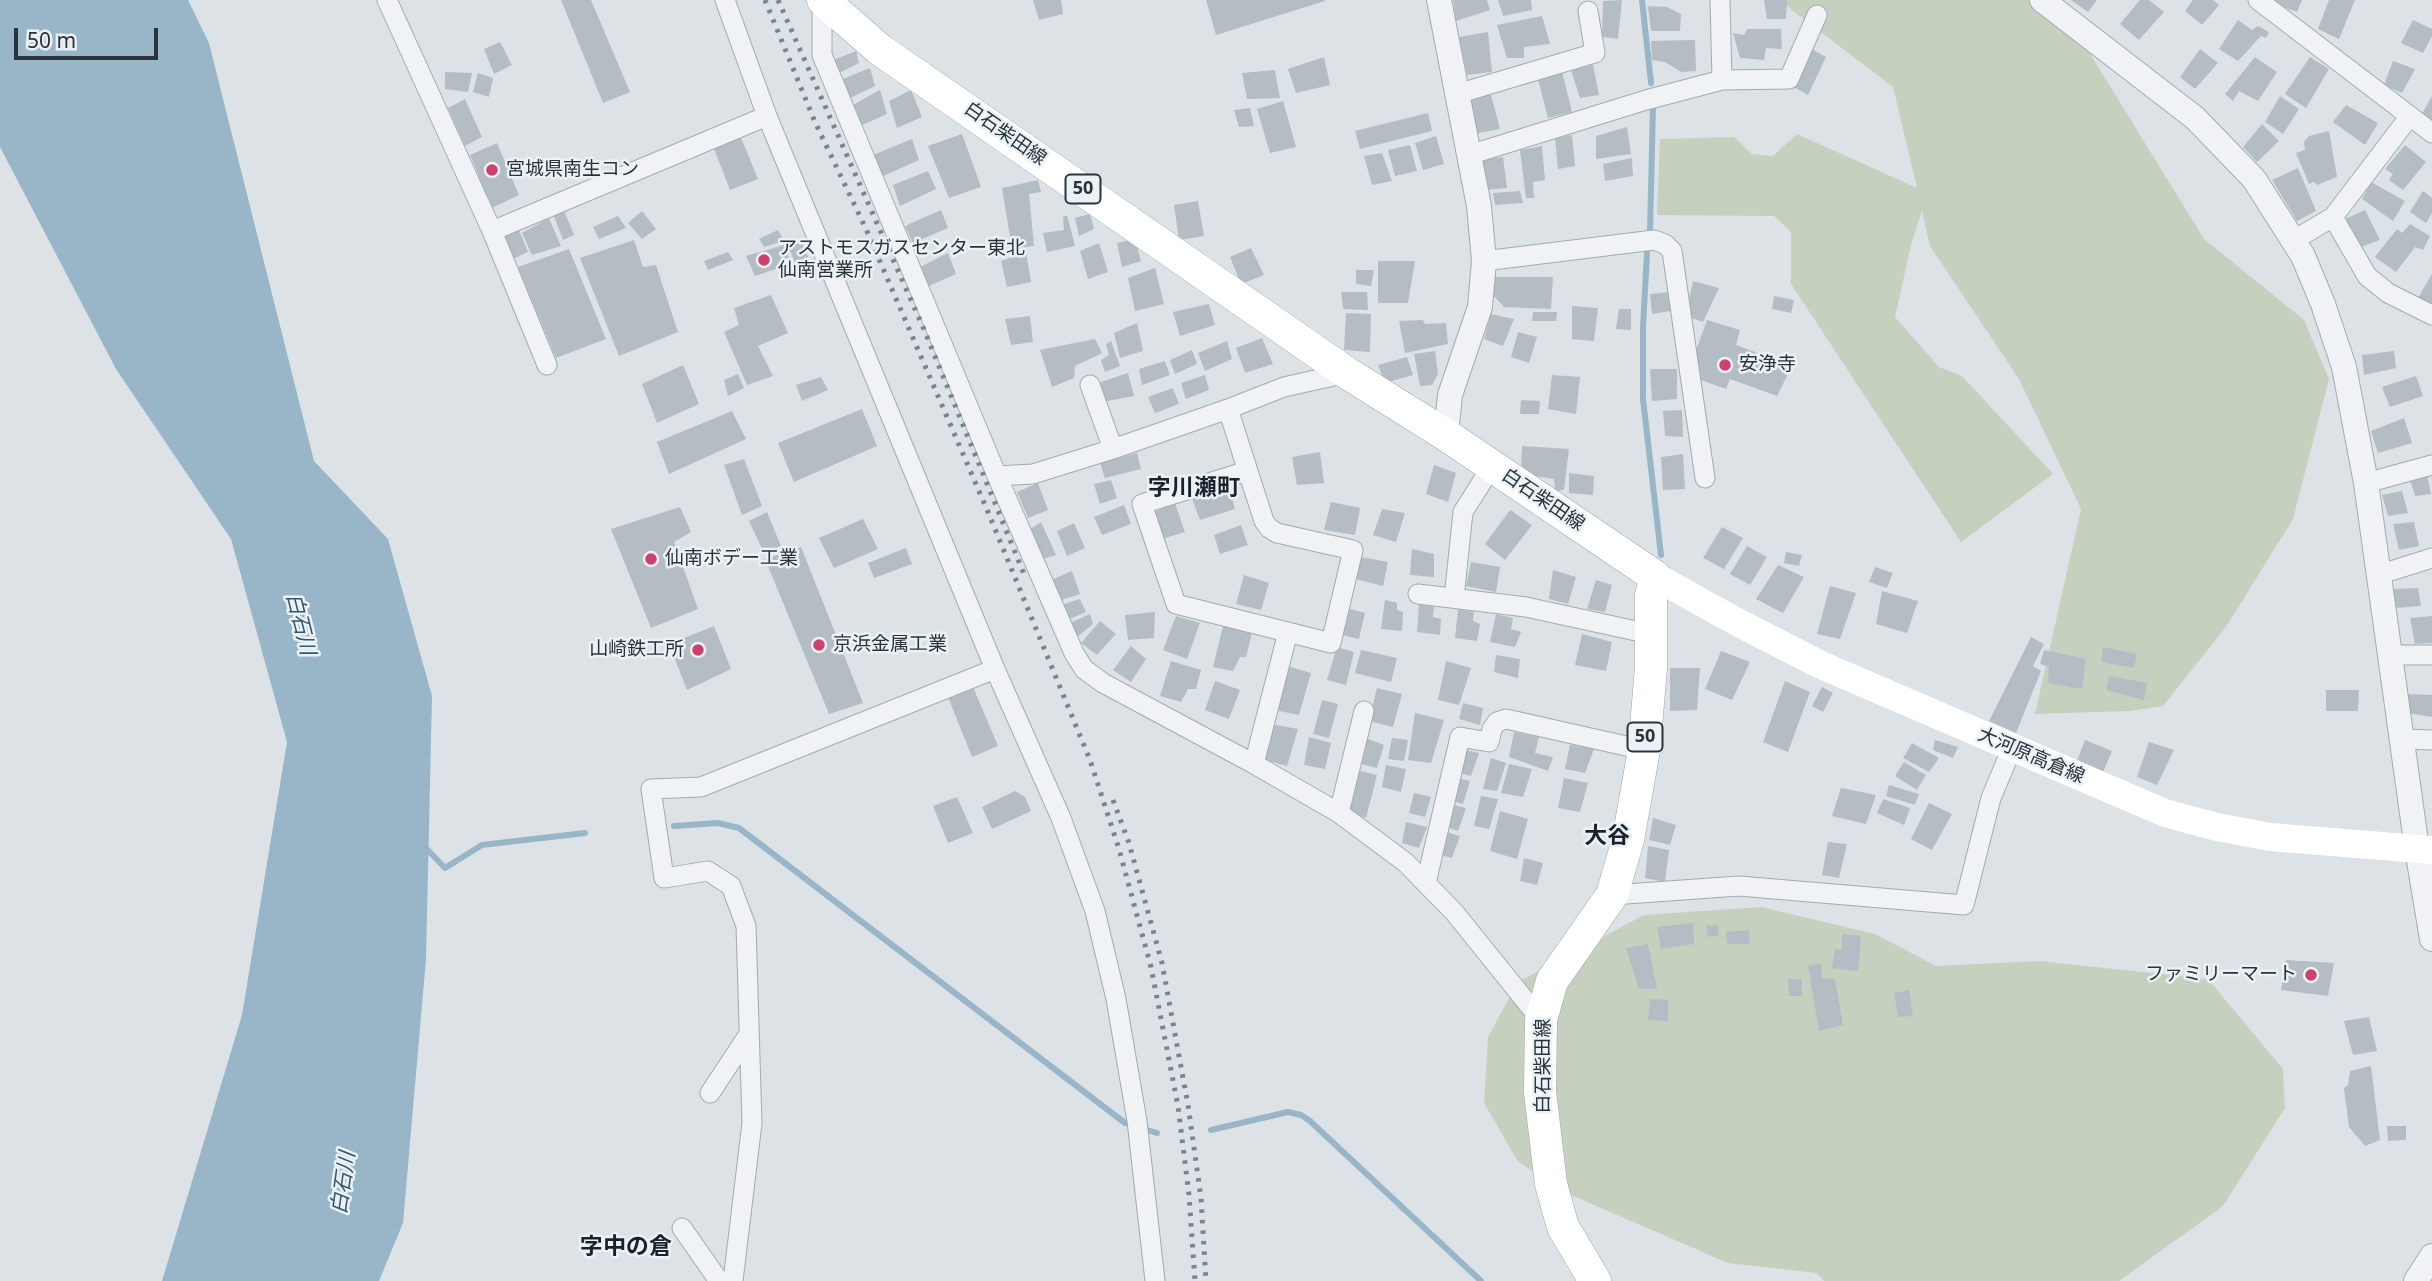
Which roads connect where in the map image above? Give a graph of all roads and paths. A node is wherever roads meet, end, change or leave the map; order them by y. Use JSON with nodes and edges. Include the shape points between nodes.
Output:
{"nodes":[{"id":1,"x":387,"y":0,"type":"edge"},
{"id":2,"x":724,"y":0,"type":"edge"},
{"id":3,"x":823,"y":0,"type":"edge"},
{"id":4,"x":1440,"y":0,"type":"edge"},
{"id":5,"x":1720,"y":0,"type":"edge"},
{"id":6,"x":2042,"y":0,"type":"edge"},
{"id":7,"x":2258,"y":0,"type":"edge"},
{"id":8,"x":1588,"y":11,"type":"dead end"},
{"id":9,"x":1817,"y":15,"type":"dead end"},
{"id":10,"x":1722,"y":80,"type":"junction"},
{"id":11,"x":1457,"y":94,"type":"junction"},
{"id":12,"x":767,"y":116,"type":"junction"},
{"id":13,"x":2410,"y":116,"type":"junction"},
{"id":14,"x":2432,"y":133,"type":"edge"},
{"id":15,"x":1469,"y":155,"type":"junction"},
{"id":16,"x":2333,"y":217,"type":"junction"},
{"id":17,"x":492,"y":231,"type":"junction"},
{"id":18,"x":2294,"y":240,"type":"junction"},
{"id":19,"x":1485,"y":261,"type":"junction"},
{"id":20,"x":2432,"y":315,"type":"edge"},
{"id":21,"x":547,"y":365,"type":"dead end"},
{"id":22,"x":1347,"y":373,"type":"junction"},
{"id":23,"x":1090,"y":385,"type":"dead end"},
{"id":24,"x":1228,"y":409,"type":"junction"},
{"id":25,"x":1446,"y":435,"type":"junction"},
{"id":26,"x":1113,"y":449,"type":"junction"},
{"id":27,"x":2432,"y":465,"type":"edge"},
{"id":28,"x":1492,"y":466,"type":"junction"},
{"id":29,"x":1247,"y":471,"type":"junction"},
{"id":30,"x":997,"y":476,"type":"junction"},
{"id":31,"x":1705,"y":478,"type":"dead end"},
{"id":32,"x":2366,"y":483,"type":"junction"},
{"id":33,"x":2432,"y":558,"type":"edge"},
{"id":34,"x":2381,"y":574,"type":"junction"},
{"id":35,"x":1656,"y":577,"type":"junction"},
{"id":36,"x":1418,"y":594,"type":"dead end"},
{"id":37,"x":1454,"y":598,"type":"junction"},
{"id":38,"x":1288,"y":632,"type":"junction"},
{"id":39,"x":1650,"y":634,"type":"junction"},
{"id":40,"x":2391,"y":655,"type":"junction"},
{"id":41,"x":2432,"y":655,"type":"edge"},
{"id":42,"x":995,"y":669,"type":"junction"},
{"id":43,"x":1364,"y":711,"type":"dead end"},
{"id":44,"x":2403,"y":739,"type":"junction"},
{"id":45,"x":2432,"y":740,"type":"edge"},
{"id":46,"x":2012,"y":748,"type":"junction"},
{"id":47,"x":1644,"y":750,"type":"junction"},
{"id":48,"x":1254,"y":764,"type":"junction"},
{"id":49,"x":1339,"y":813,"type":"junction"},
{"id":50,"x":2425,"y":849,"type":"edge"},
{"id":51,"x":1426,"y":883,"type":"junction"},
{"id":52,"x":1612,"y":895,"type":"junction"},
{"id":53,"x":2432,"y":939,"type":"edge"},
{"id":54,"x":1542,"y":1020,"type":"junction"},
{"id":55,"x":749,"y":1034,"type":"junction"},
{"id":56,"x":710,"y":1093,"type":"dead end"},
{"id":57,"x":682,"y":1228,"type":"dead end"},
{"id":58,"x":2432,"y":1256,"type":"edge"},
{"id":59,"x":719,"y":1281,"type":"edge"},
{"id":60,"x":733,"y":1281,"type":"edge"},
{"id":61,"x":1155,"y":1281,"type":"edge"},
{"id":62,"x":1595,"y":1281,"type":"edge"},
{"id":63,"x":2416,"y":1281,"type":"edge"}],
"edges":[{"from":1,"to":17,"type":"street"},
{"from":2,"to":12,"type":"street"},
{"from":3,"to":22,"type":"main road","name":"白石柴田線","number":"50","via":[[879,49]]},
{"from":3,"to":30,"type":"street","via":[[822,55]]},
{"from":4,"to":11,"type":"street"},
{"from":5,"to":10,"type":"street"},
{"from":6,"to":18,"type":"street","via":[[2195,118],[2254,179]]},
{"from":7,"to":13,"type":"street"},
{"from":8,"to":11,"type":"street","via":[[1595,52]]},
{"from":9,"to":10,"type":"street","via":[[1789,79]]},
{"from":10,"to":15,"type":"street"},
{"from":11,"to":15,"type":"street"},
{"from":12,"to":17,"type":"street"},
{"from":12,"to":42,"type":"street"},
{"from":13,"to":14,"type":"street"},
{"from":13,"to":16,"type":"street"},
{"from":15,"to":19,"type":"street"},
{"from":16,"to":18,"type":"street"},
{"from":16,"to":20,"type":"street","via":[[2367,276],[2388,293]]},
{"from":17,"to":21,"type":"street"},
{"from":18,"to":32,"type":"street","via":[[2323,304],[2344,367]]},
{"from":19,"to":25,"type":"street","via":[[1480,307],[1450,395]]},
{"from":19,"to":31,"type":"street","via":[[1654,240],[1665,244],[1672,251]]},
{"from":22,"to":24,"type":"street","via":[[1284,387]]},
{"from":22,"to":25,"type":"main road","name":"白石柴田線","number":"50"},
{"from":23,"to":26,"type":"street"},
{"from":24,"to":26,"type":"street"},
{"from":24,"to":29,"type":"street"},
{"from":25,"to":28,"type":"main road","name":"白石柴田線","number":"50"},
{"from":26,"to":30,"type":"street","via":[[1033,474]]},
{"from":27,"to":32,"type":"street"},
{"from":28,"to":35,"type":"main road","name":"白石柴田線","number":"50"},
{"from":28,"to":37,"type":"street","via":[[1463,512]]},
{"from":29,"to":38,"type":"street","via":[[1269,528],[1353,550],[1331,643]]},
{"from":29,"to":38,"type":"street","via":[[1142,504],[1176,604]]},
{"from":30,"to":48,"type":"street","via":[[1084,669]]},
{"from":32,"to":34,"type":"street"},
{"from":33,"to":34,"type":"street"},
{"from":34,"to":40,"type":"street"},
{"from":35,"to":39,"type":"main road","name":"白石柴田線","number":"50"},
{"from":35,"to":46,"type":"main road","name":"大河原高倉線","via":[[1821,665]]},
{"from":36,"to":37,"type":"street"},
{"from":37,"to":39,"type":"street","via":[[1526,607]]},
{"from":38,"to":48,"type":"street"},
{"from":39,"to":47,"type":"main road","name":"白石柴田線","number":"50"},
{"from":40,"to":41,"type":"street"},
{"from":40,"to":44,"type":"street"},
{"from":42,"to":55,"type":"street","via":[[701,787],[651,789],[664,878],[708,871],[732,886],[746,926]]},
{"from":42,"to":61,"type":"street","via":[[1061,818],[1095,911],[1116,999],[1138,1130]]},
{"from":43,"to":49,"type":"street"},
{"from":44,"to":45,"type":"street"},
{"from":44,"to":50,"type":"street"},
{"from":46,"to":50,"type":"main road","name":"大河原高倉線","via":[[2165,813],[2217,827],[2270,837]]},
{"from":46,"to":52,"type":"street","via":[[1991,798],[1964,905],[1739,886]]},
{"from":47,"to":51,"type":"street","via":[[1506,719],[1497,722],[1489,742],[1460,737]]},
{"from":47,"to":52,"type":"main road","name":"白石柴田線","number":"50","via":[[1628,839]]},
{"from":48,"to":49,"type":"street"},
{"from":49,"to":51,"type":"street"},
{"from":50,"to":53,"type":"street"},
{"from":51,"to":54,"type":"street"},
{"from":52,"to":54,"type":"main road","name":"白石柴田線","number":"50","via":[[1552,981]]},
{"from":54,"to":62,"type":"main road","name":"白石柴田線","number":"50","via":[[1540,1092],[1551,1184],[1563,1227]]},
{"from":55,"to":56,"type":"street"},
{"from":55,"to":60,"type":"street","via":[[752,1123]]},
{"from":57,"to":59,"type":"street"},
{"from":58,"to":63,"type":"street"}]}
